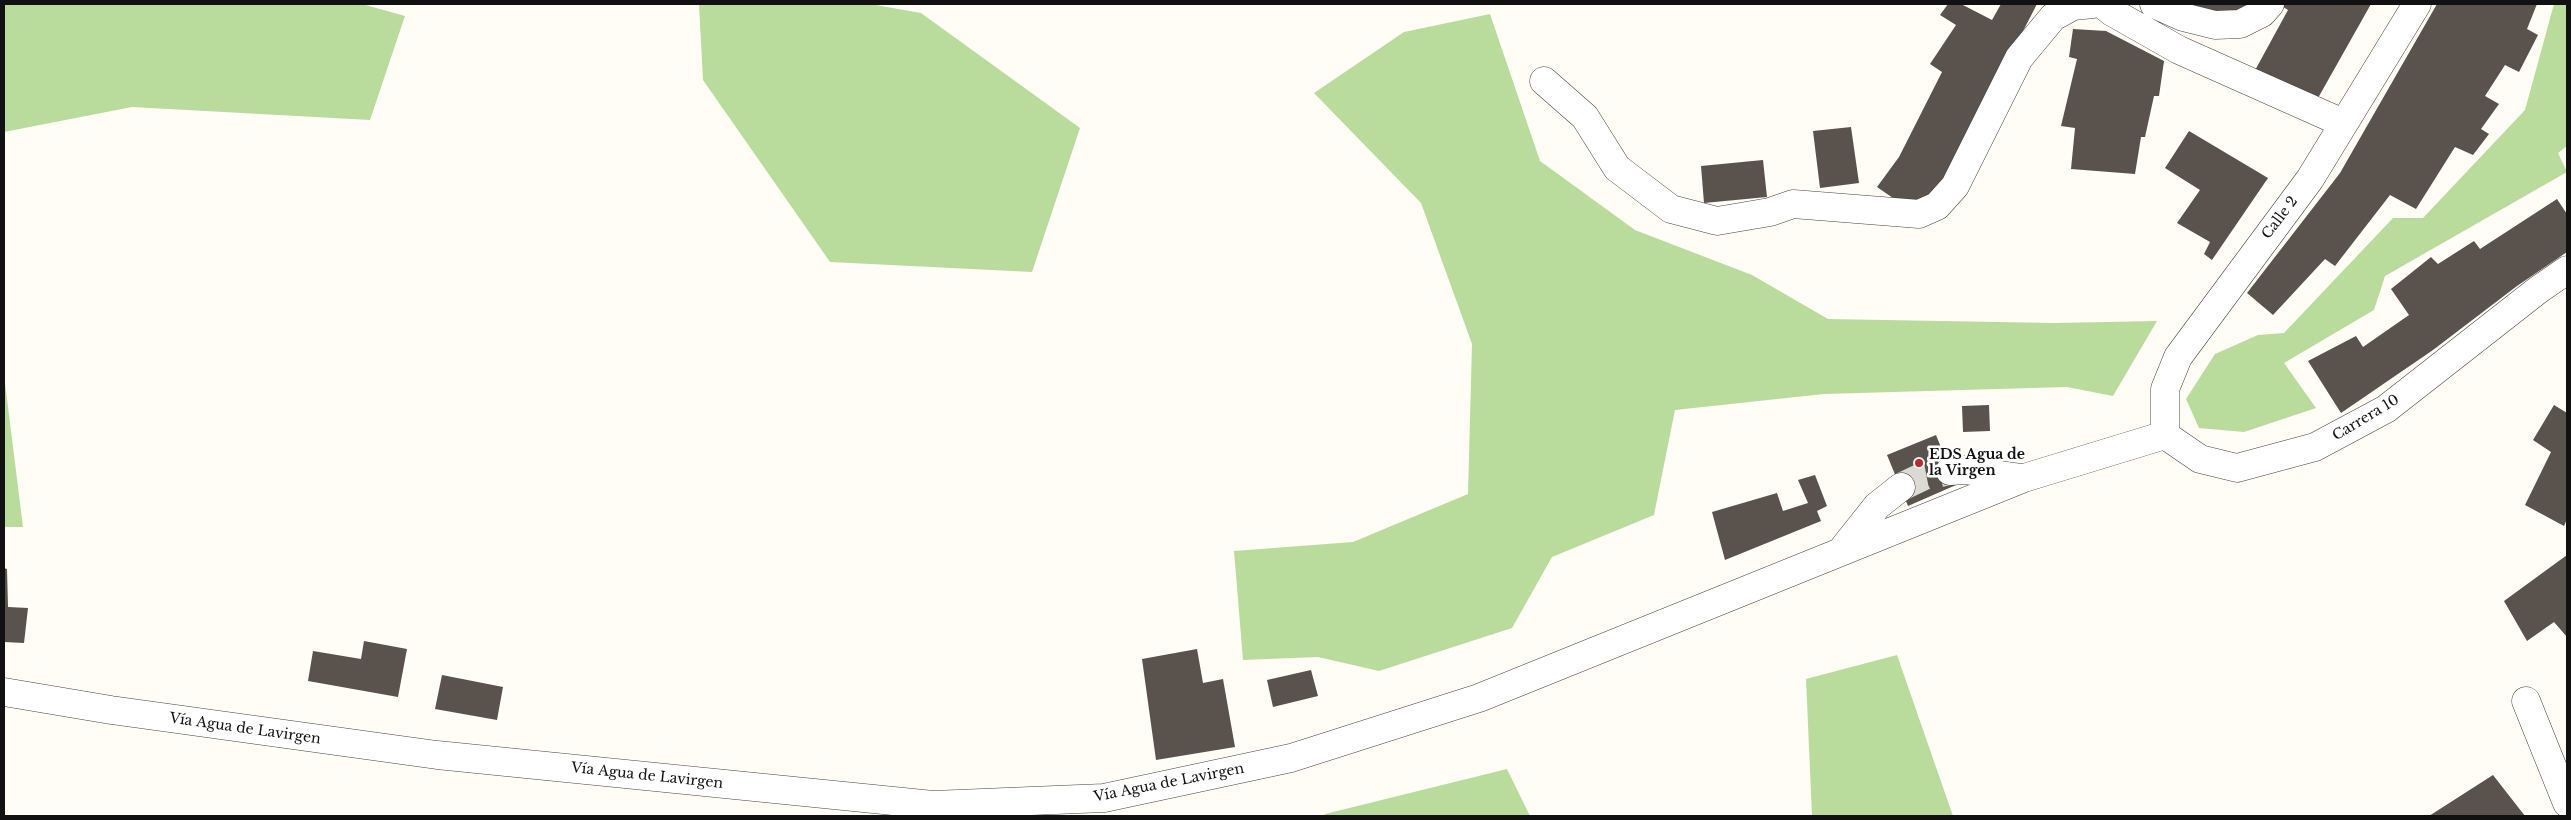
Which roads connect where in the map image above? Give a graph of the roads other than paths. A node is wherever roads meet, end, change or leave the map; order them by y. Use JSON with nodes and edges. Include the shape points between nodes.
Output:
{"nodes":[{"id":1,"x":2093,"y":4,"type":"edge"},
{"id":2,"x":2102,"y":4,"type":"edge"},
{"id":3,"x":2154,"y":4,"type":"edge"},
{"id":4,"x":2270,"y":4,"type":"edge"},
{"id":5,"x":2417,"y":4,"type":"edge"},
{"id":6,"x":1544,"y":81,"type":"dead end"},
{"id":7,"x":2343,"y":123,"type":"junction"},
{"id":8,"x":2567,"y":270,"type":"edge"},
{"id":9,"x":2165,"y":436,"type":"junction"},
{"id":10,"x":1950,"y":471,"type":"tunnel mouth"},
{"id":11,"x":2024,"y":478,"type":"junction"},
{"id":12,"x":1901,"y":487,"type":"tunnel mouth"},
{"id":13,"x":1840,"y":552,"type":"junction"},
{"id":14,"x":4,"y":692,"type":"edge"},
{"id":15,"x":2526,"y":701,"type":"dead end"},
{"id":16,"x":2567,"y":803,"type":"edge"}],
"edges":[{"from":1,"to":6,"type":"street","via":[[2073,6],[2054,17],[2019,58],[1955,186],[1937,206],[1919,214],[1793,204],[1717,222],[1671,209],[1617,168],[1585,117]]},
{"from":2,"to":7,"type":"street","via":[[2179,50]]},
{"from":3,"to":4,"type":"street","via":[[2182,17],[2215,25],[2240,24],[2262,13]]},
{"from":5,"to":7,"type":"street","name":"Calle 2"},
{"from":7,"to":9,"type":"street","name":"Calle 2","via":[[2310,179],[2178,357],[2165,389]]},
{"from":8,"to":9,"type":"street","name":"Carrera 10","via":[[2386,409],[2315,447],[2237,468],[2200,459]]},
{"from":9,"to":11,"type":"street","name":"Vía Agua de Lavirgen"},
{"from":10,"to":11,"type":"street"},
{"from":11,"to":13,"type":"street","name":"Vía Agua de Lavirgen"},
{"from":12,"to":13,"type":"street","via":[[1877,506]]},
{"from":13,"to":14,"type":"street","name":"Vía Agua de Lavirgen","via":[[1479,698],[1291,758],[1104,798],[933,805],[437,755]]},
{"from":15,"to":16,"type":"street"}]}
